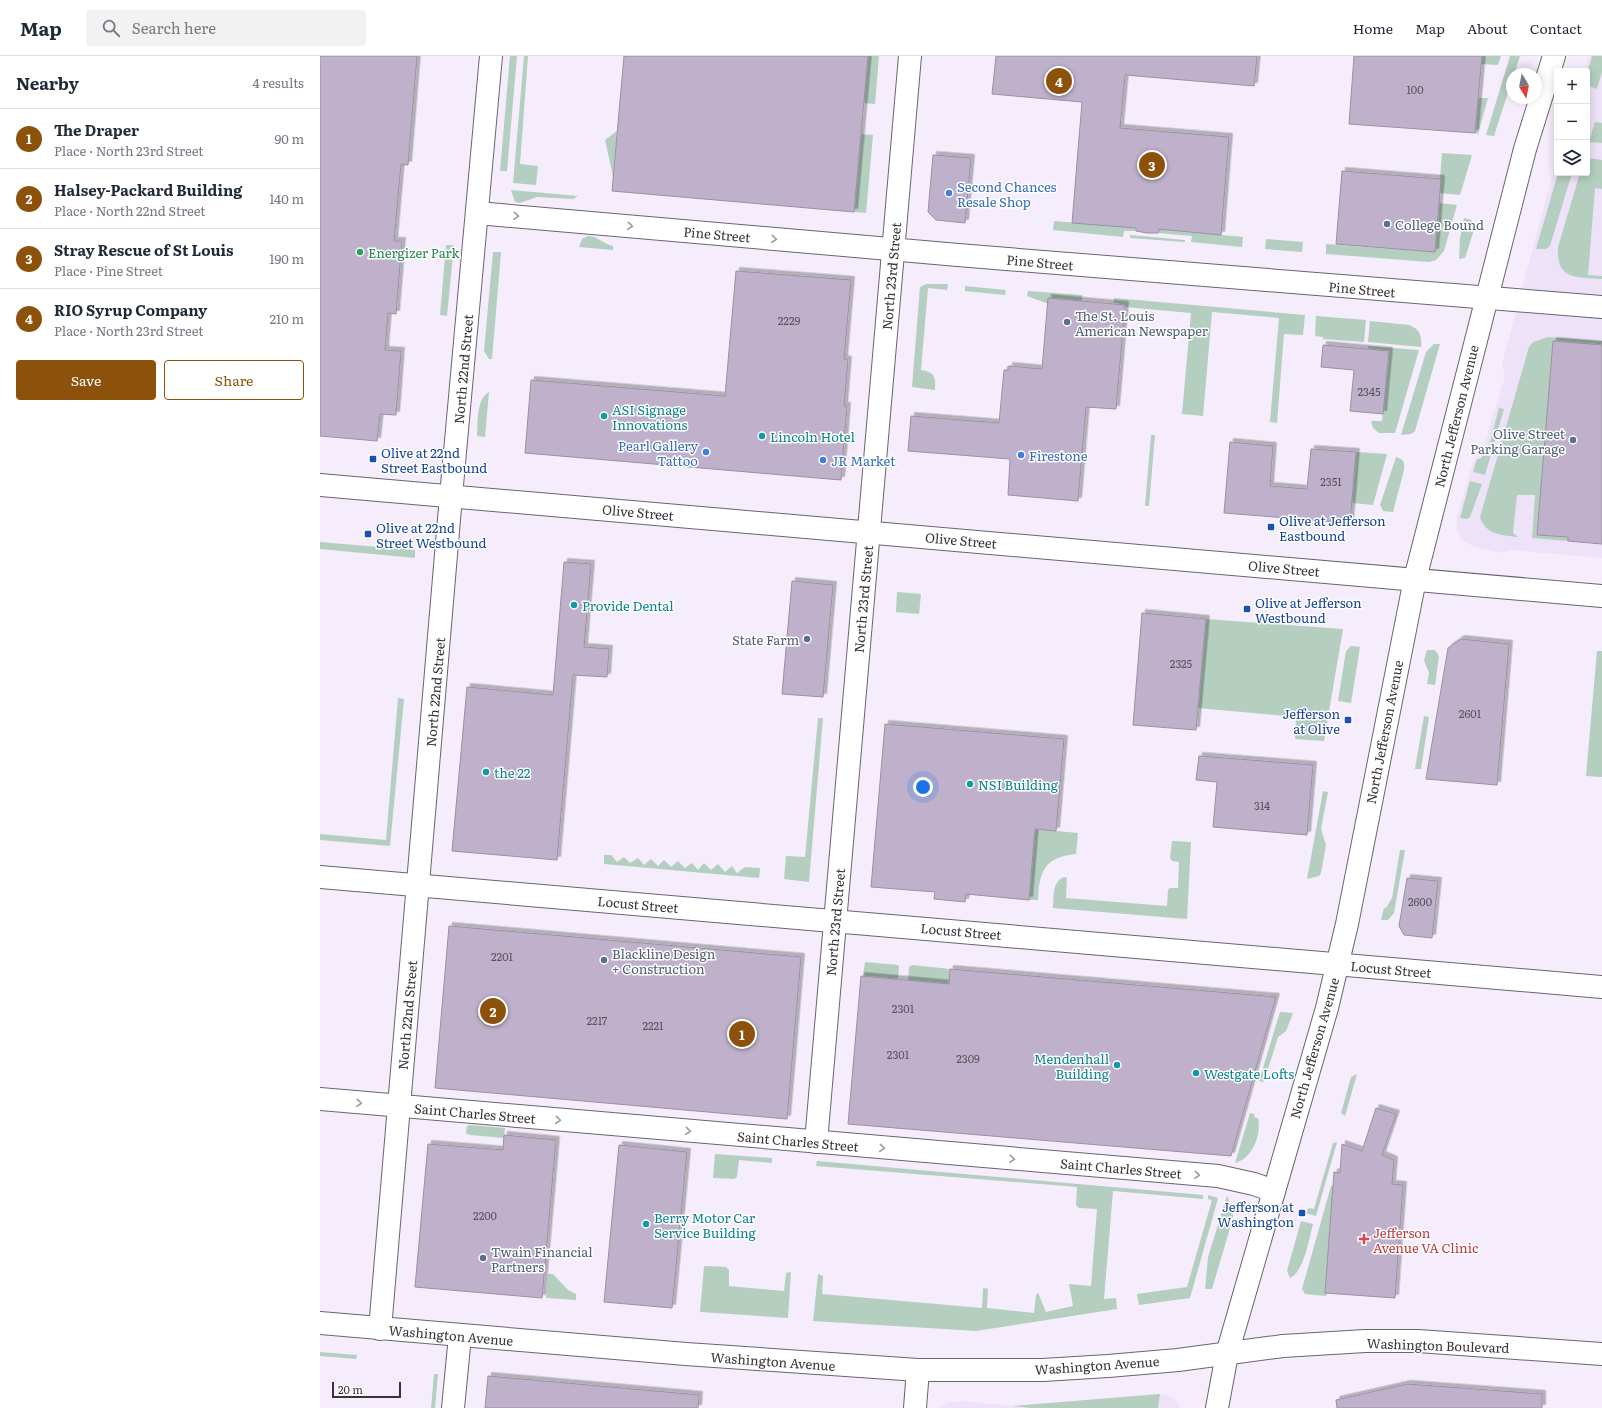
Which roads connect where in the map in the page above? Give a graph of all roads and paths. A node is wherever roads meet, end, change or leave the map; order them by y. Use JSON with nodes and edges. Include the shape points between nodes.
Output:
{"nodes":[{"id":1,"x":491,"y":56,"type":"edge"},
{"id":2,"x":910,"y":56,"type":"edge"},
{"id":3,"x":1554,"y":56,"type":"edge"},
{"id":4,"x":478,"y":213,"type":"junction"},
{"id":5,"x":893,"y":250,"type":"junction"},
{"id":6,"x":1486,"y":298,"type":"junction"},
{"id":7,"x":1602,"y":308,"type":"edge"},
{"id":8,"x":320,"y":484,"type":"edge"},
{"id":9,"x":451,"y":496,"type":"junction"},
{"id":10,"x":869,"y":532,"type":"junction"},
{"id":11,"x":1415,"y":579,"type":"junction"},
{"id":12,"x":1602,"y":596,"type":"edge"},
{"id":13,"x":320,"y":877,"type":"edge"},
{"id":14,"x":419,"y":885,"type":"junction"},
{"id":15,"x":835,"y":920,"type":"junction"},
{"id":16,"x":1338,"y":964,"type":"junction"},
{"id":17,"x":1602,"y":986,"type":"edge"},
{"id":18,"x":320,"y":1099,"type":"edge"},
{"id":19,"x":400,"y":1106,"type":"junction"},
{"id":20,"x":816,"y":1142,"type":"junction"},
{"id":21,"x":1274,"y":1191,"type":"junction"},
{"id":22,"x":320,"y":1323,"type":"edge"},
{"id":23,"x":380,"y":1329,"type":"junction"},
{"id":24,"x":460,"y":1336,"type":"junction"},
{"id":25,"x":1227,"y":1354,"type":"junction"},
{"id":26,"x":1602,"y":1354,"type":"edge"},
{"id":27,"x":918,"y":1370,"type":"junction"},
{"id":28,"x":453,"y":1408,"type":"edge"},
{"id":29,"x":915,"y":1408,"type":"edge"},
{"id":30,"x":1217,"y":1408,"type":"edge"}],
"edges":[{"from":1,"to":4,"type":"street","name":"North 22nd Street"},
{"from":2,"to":5,"type":"street","name":"North 23rd Street"},
{"from":3,"to":6,"type":"street","name":"North Jefferson Avenue","via":[[1525,149]]},
{"from":4,"to":5,"type":"street","name":"Pine Street","one_way":true},
{"from":4,"to":9,"type":"street","name":"North 22nd Street"},
{"from":5,"to":6,"type":"street","name":"Pine Street"},
{"from":5,"to":10,"type":"street","name":"North 23rd Street"},
{"from":6,"to":7,"type":"street","name":"Pine Street"},
{"from":6,"to":11,"type":"street","name":"North Jefferson Avenue"},
{"from":8,"to":9,"type":"street","name":"Olive Street"},
{"from":9,"to":10,"type":"street","name":"Olive Street"},
{"from":9,"to":14,"type":"street","name":"North 22nd Street"},
{"from":10,"to":11,"type":"street","name":"Olive Street"},
{"from":10,"to":15,"type":"street","name":"North 23rd Street"},
{"from":11,"to":12,"type":"street","name":"Olive Street"},
{"from":11,"to":16,"type":"street","name":"North Jefferson Avenue"},
{"from":13,"to":14,"type":"street","name":"Locust Street"},
{"from":14,"to":15,"type":"street","name":"Locust Street"},
{"from":14,"to":19,"type":"street","name":"North 22nd Street"},
{"from":15,"to":16,"type":"street","name":"Locust Street"},
{"from":15,"to":20,"type":"street","name":"North 23rd Street"},
{"from":16,"to":17,"type":"street","name":"Locust Street"},
{"from":16,"to":21,"type":"street","name":"North Jefferson Avenue"},
{"from":18,"to":19,"type":"street","name":"Saint Charles Street","one_way":true},
{"from":19,"to":20,"type":"street","name":"Saint Charles Street","one_way":true},
{"from":19,"to":23,"type":"street","name":"North 22nd Street"},
{"from":20,"to":21,"type":"street","name":"Saint Charles Street","one_way":true,"via":[[1218,1176]]},
{"from":21,"to":25,"type":"street","name":"North Jefferson Avenue"},
{"from":22,"to":23,"type":"street","name":"Washington Avenue"},
{"from":23,"to":24,"type":"street","name":"Washington Avenue"},
{"from":24,"to":27,"type":"street","name":"Washington Avenue"},
{"from":24,"to":28,"type":"street"},
{"from":25,"to":26,"type":"street","name":"Washington Boulevard","via":[[1324,1343],[1418,1341]]},
{"from":25,"to":27,"type":"street","name":"Washington Avenue","via":[[1043,1370]]},
{"from":25,"to":30,"type":"street","name":"North Jefferson Avenue"},
{"from":27,"to":29,"type":"street"}]}
